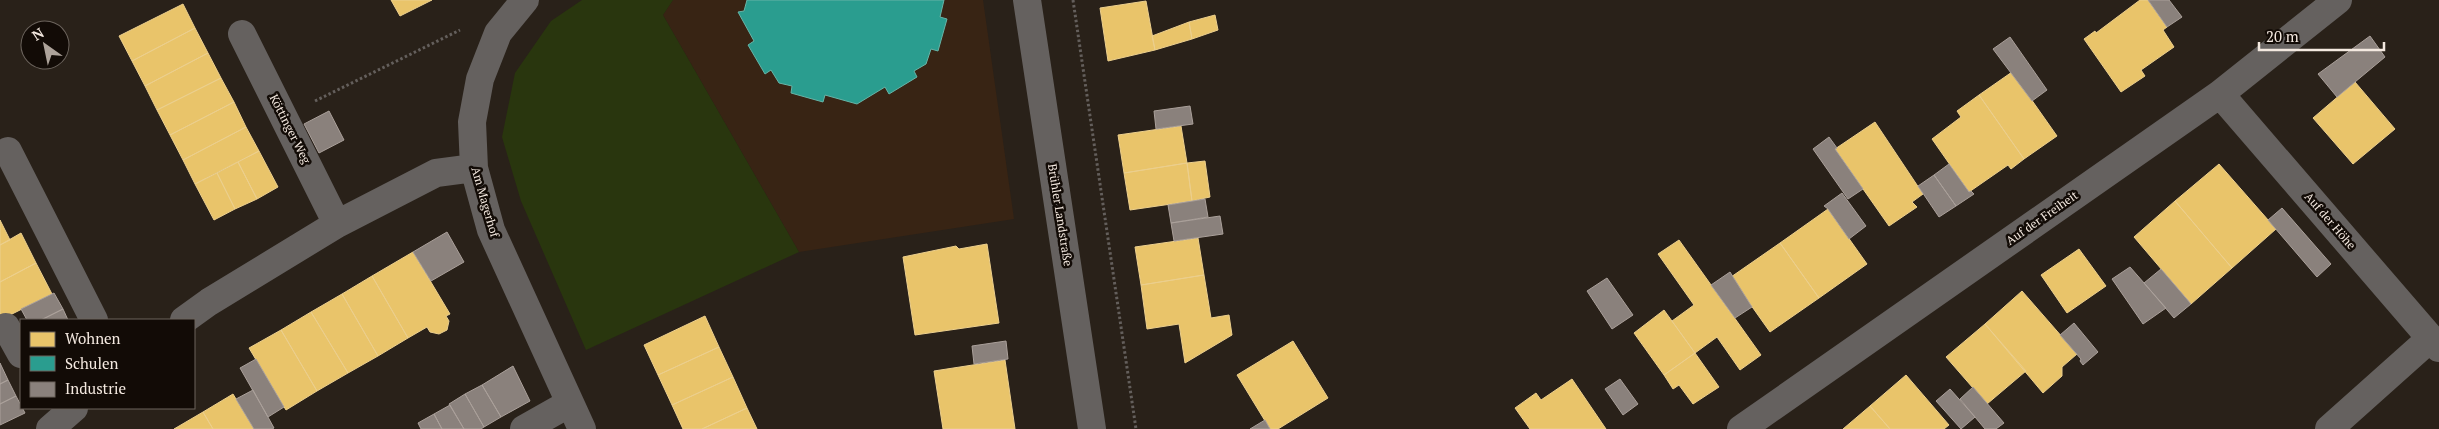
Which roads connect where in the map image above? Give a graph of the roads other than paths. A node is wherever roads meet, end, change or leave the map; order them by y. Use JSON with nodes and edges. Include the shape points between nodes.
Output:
{"nodes":[{"id":1,"x":525,"y":0,"type":"edge"},
{"id":2,"x":1028,"y":0,"type":"edge"},
{"id":3,"x":2338,"y":0,"type":"edge"},
{"id":4,"x":242,"y":34,"type":"dead end"},
{"id":5,"x":2220,"y":94,"type":"junction"},
{"id":6,"x":8,"y":151,"type":"dead end"},
{"id":7,"x":474,"y":168,"type":"junction"},
{"id":8,"x":337,"y":224,"type":"junction"},
{"id":9,"x":93,"y":319,"type":"edge"},
{"id":10,"x":185,"y":319,"type":"edge"},
{"id":11,"x":6,"y":327,"type":"dead end"},
{"id":12,"x":2435,"y":343,"type":"edge"},
{"id":13,"x":20,"y":352,"type":"edge"},
{"id":14,"x":570,"y":402,"type":"junction"},
{"id":15,"x":524,"y":429,"type":"edge"},
{"id":16,"x":582,"y":429,"type":"edge"},
{"id":17,"x":1092,"y":429,"type":"edge"},
{"id":18,"x":1741,"y":429,"type":"edge"},
{"id":19,"x":2329,"y":429,"type":"edge"}],
"edges":[{"from":1,"to":7,"type":"street","name":"Am Magerhof","via":[[498,33],[480,79],[474,114]]},
{"from":2,"to":17,"type":"street","name":"Brühler Landstraße"},
{"from":3,"to":5,"type":"street","name":"Auf der Freiheit"},
{"from":4,"to":8,"type":"street","name":"Köttinger Weg"},
{"from":5,"to":12,"type":"street","name":"Auf der Höhe"},
{"from":5,"to":18,"type":"street","name":"Auf der Freiheit"},
{"from":6,"to":9,"type":"street"},
{"from":7,"to":8,"type":"street","via":[[436,173]]},
{"from":7,"to":14,"type":"street","name":"Am Magerhof","via":[[491,230]]},
{"from":8,"to":10,"type":"street"},
{"from":11,"to":13,"type":"street"},
{"from":12,"to":19,"type":"street"},
{"from":14,"to":15,"type":"street"},
{"from":14,"to":16,"type":"street","name":"Am Magerhof"}]}
